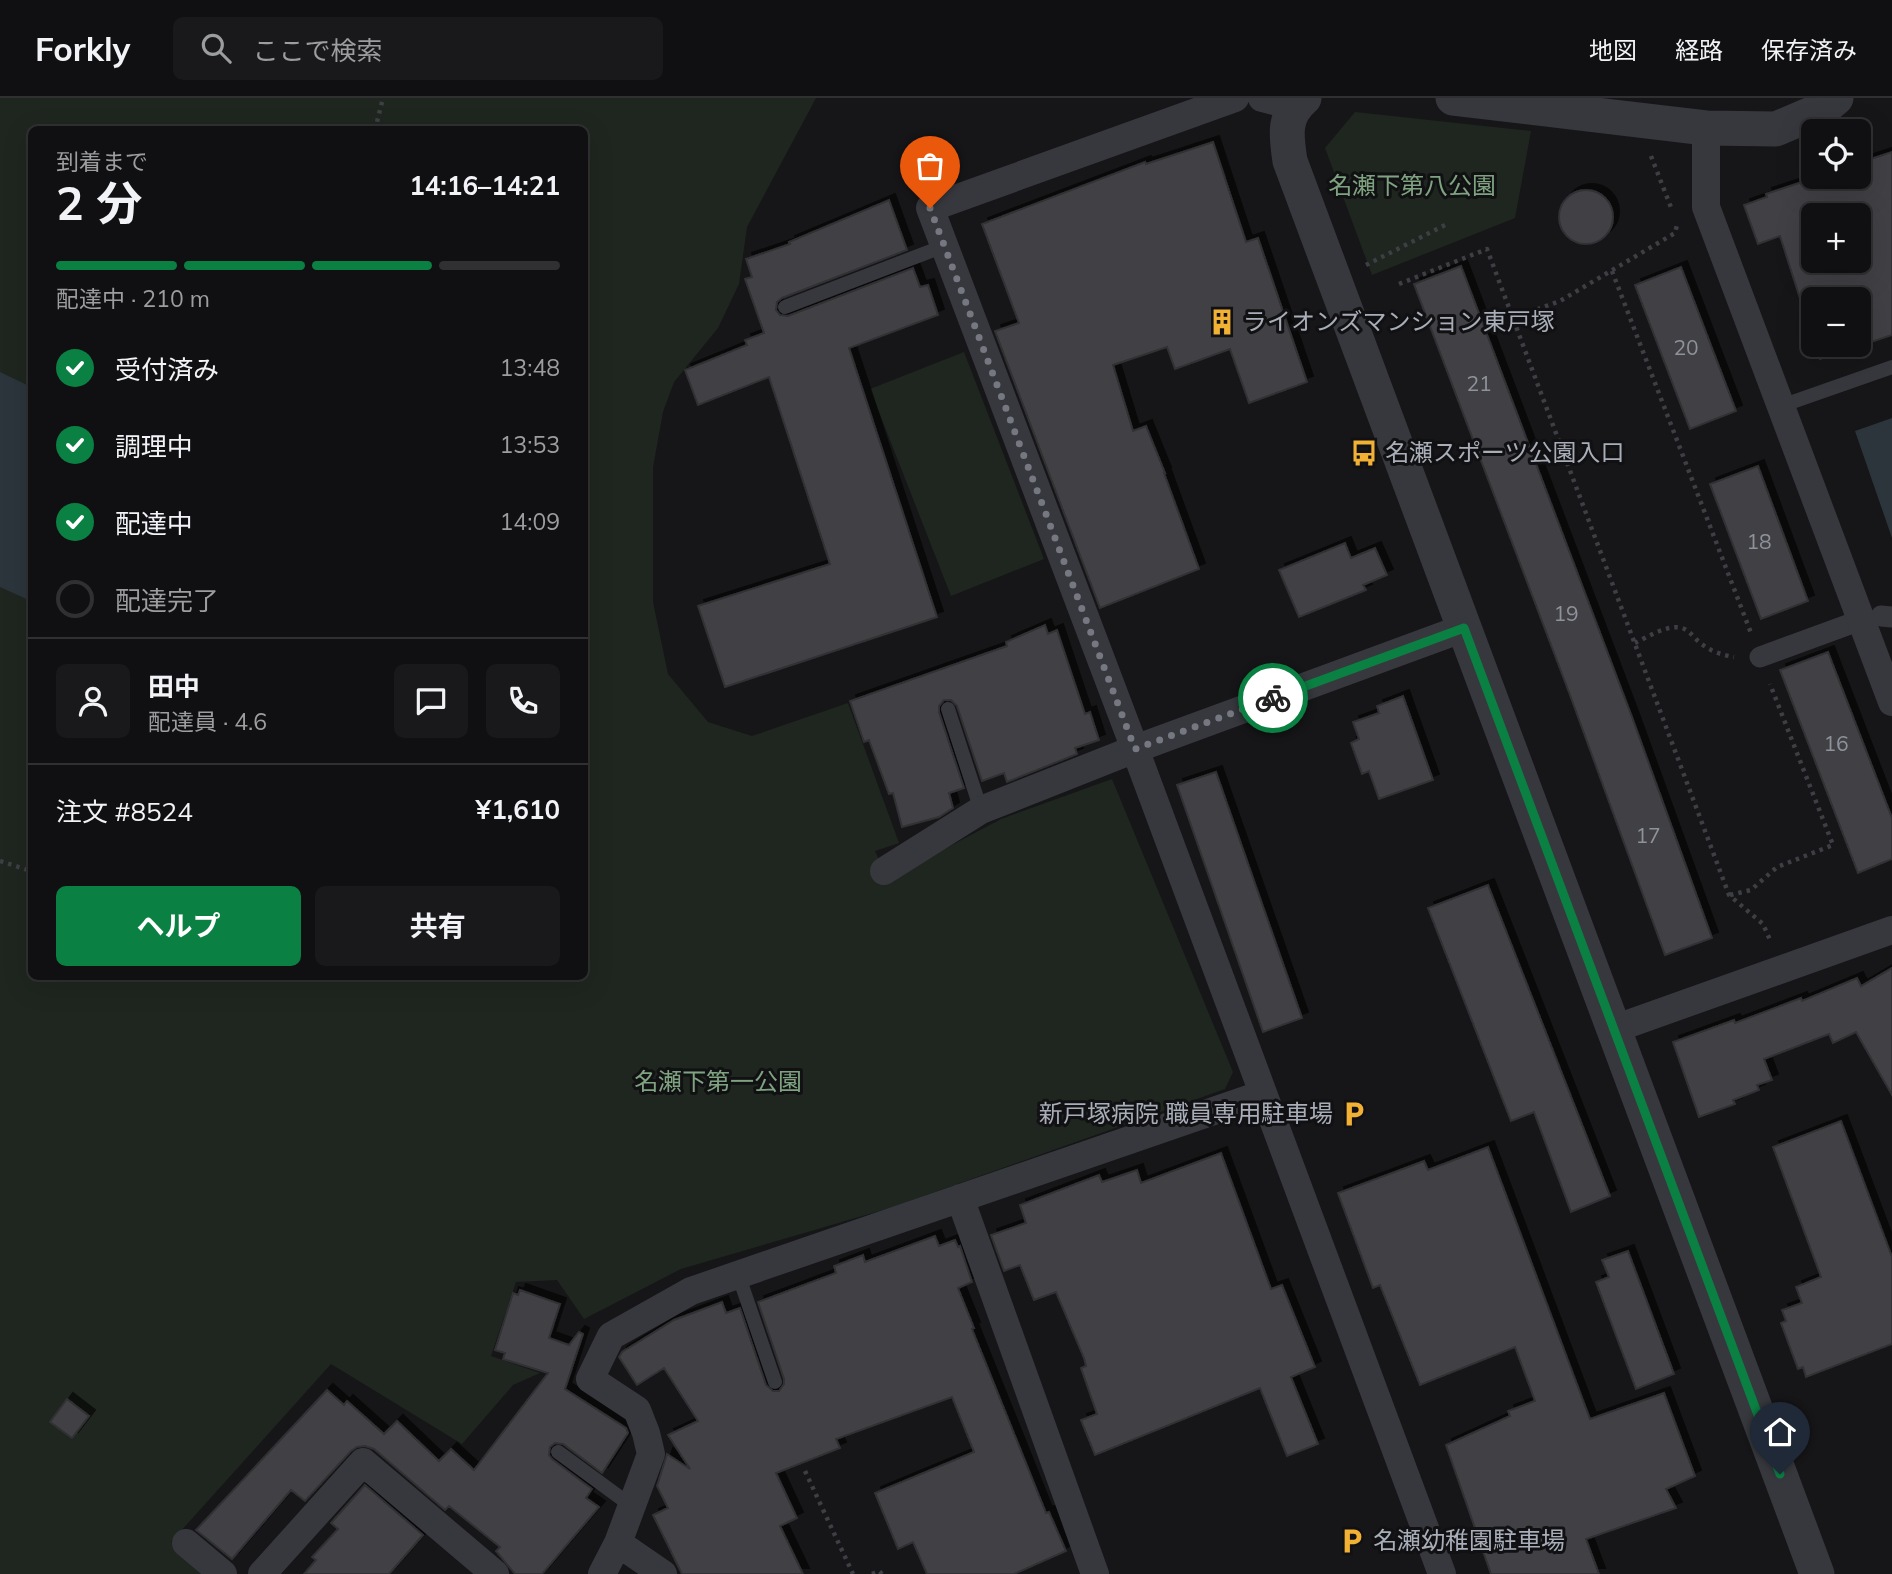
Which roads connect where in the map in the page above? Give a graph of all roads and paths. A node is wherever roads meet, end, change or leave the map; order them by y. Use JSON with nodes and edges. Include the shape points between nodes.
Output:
{"nodes":[{"id":1,"x":383,"y":98,"type":"edge"},
{"id":2,"x":1236,"y":98,"type":"edge"},
{"id":3,"x":1453,"y":98,"type":"edge"},
{"id":4,"x":1836,"y":98,"type":"edge"},
{"id":5,"x":1287,"y":101,"type":"edge"},
{"id":6,"x":376,"y":126,"type":"edge"},
{"id":7,"x":1706,"y":128,"type":"junction"},
{"id":8,"x":1646,"y":145,"type":"dead end"},
{"id":9,"x":1672,"y":210,"type":"dead end"},
{"id":10,"x":1449,"y":223,"type":"dead end"},
{"id":11,"x":1678,"y":223,"type":"dead end"},
{"id":12,"x":944,"y":246,"type":"junction"},
{"id":13,"x":1364,"y":266,"type":"dead end"},
{"id":14,"x":1612,"y":271,"type":"junction"},
{"id":15,"x":1399,"y":284,"type":"dead end"},
{"id":16,"x":785,"y":307,"type":"dead end"},
{"id":17,"x":1513,"y":318,"type":"junction"},
{"id":18,"x":1892,"y":367,"type":"edge"},
{"id":19,"x":1781,"y":406,"type":"junction"},
{"id":20,"x":1878,"y":618,"type":"edge"},
{"id":21,"x":1464,"y":628,"type":"junction"},
{"id":22,"x":1635,"y":643,"type":"junction"},
{"id":23,"x":1760,"y":657,"type":"junction"},
{"id":24,"x":1892,"y":702,"type":"edge"},
{"id":25,"x":948,"y":709,"type":"dead end"},
{"id":26,"x":1135,"y":749,"type":"junction"},
{"id":27,"x":981,"y":810,"type":"junction"},
{"id":28,"x":0,"y":861,"type":"edge"},
{"id":29,"x":28,"y":870,"type":"edge"},
{"id":30,"x":884,"y":870,"type":"dead end"},
{"id":31,"x":1729,"y":895,"type":"junction"},
{"id":32,"x":1892,"y":930,"type":"edge"},
{"id":33,"x":1770,"y":941,"type":"dead end"},
{"id":34,"x":1614,"y":1029,"type":"junction"},
{"id":35,"x":1263,"y":1094,"type":"junction"},
{"id":36,"x":960,"y":1198,"type":"junction"},
{"id":37,"x":738,"y":1275,"type":"junction"},
{"id":38,"x":775,"y":1382,"type":"dead end"},
{"id":39,"x":558,"y":1452,"type":"dead end"},
{"id":40,"x":805,"y":1471,"type":"dead end"},
{"id":41,"x":633,"y":1507,"type":"junction"},
{"id":42,"x":186,"y":1543,"type":"dead end"},
{"id":43,"x":618,"y":1543,"type":"junction"},
{"id":44,"x":223,"y":1574,"type":"edge"},
{"id":45,"x":262,"y":1574,"type":"edge"},
{"id":46,"x":495,"y":1574,"type":"edge"},
{"id":47,"x":602,"y":1574,"type":"edge"},
{"id":48,"x":663,"y":1574,"type":"edge"},
{"id":49,"x":853,"y":1574,"type":"edge"},
{"id":50,"x":872,"y":1574,"type":"edge"},
{"id":51,"x":882,"y":1574,"type":"edge"},
{"id":52,"x":1096,"y":1574,"type":"edge"},
{"id":53,"x":1442,"y":1574,"type":"edge"},
{"id":54,"x":1817,"y":1574,"type":"edge"}],
"edges":[{"from":1,"to":6,"type":"path"},
{"from":2,"to":12,"type":"street","via":[[930,208]]},
{"from":3,"to":7,"type":"street"},
{"from":4,"to":7,"type":"street","via":[[1776,129]]},
{"from":5,"to":21,"type":"street","via":[[1290,160]]},
{"from":7,"to":19,"type":"street","via":[[1706,207]]},
{"from":8,"to":9,"type":"path"},
{"from":10,"to":13,"type":"path"},
{"from":11,"to":14,"type":"path","via":[[1675,233]]},
{"from":12,"to":16,"type":"lane"},
{"from":12,"to":26,"type":"street"},
{"from":14,"to":17,"type":"path","via":[[1560,301]]},
{"from":14,"to":23,"type":"path"},
{"from":15,"to":17,"type":"path","via":[[1487,248]]},
{"from":17,"to":22,"type":"path"},
{"from":18,"to":19,"type":"lane"},
{"from":19,"to":20,"type":"street"},
{"from":20,"to":23,"type":"street"},
{"from":20,"to":24,"type":"street"},
{"from":21,"to":26,"type":"street"},
{"from":21,"to":34,"type":"street"},
{"from":22,"to":23,"type":"path","via":[[1680,627],[1716,652]]},
{"from":22,"to":31,"type":"path"},
{"from":23,"to":31,"type":"path","via":[[1833,845],[1777,867],[1751,890]]},
{"from":25,"to":27,"type":"lane"},
{"from":26,"to":27,"type":"street"},
{"from":26,"to":35,"type":"street"},
{"from":27,"to":30,"type":"street"},
{"from":28,"to":29,"type":"path"},
{"from":31,"to":33,"type":"path","via":[[1763,924]]},
{"from":32,"to":34,"type":"street"},
{"from":34,"to":54,"type":"street"},
{"from":35,"to":36,"type":"street"},
{"from":35,"to":53,"type":"street"},
{"from":36,"to":37,"type":"street"},
{"from":36,"to":52,"type":"street"},
{"from":37,"to":38,"type":"lane"},
{"from":37,"to":41,"type":"street","via":[[691,1291],[611,1336],[590,1379],[637,1410],[646,1433],[651,1454]]},
{"from":39,"to":41,"type":"lane"},
{"from":40,"to":49,"type":"path"},
{"from":41,"to":43,"type":"street"},
{"from":42,"to":44,"type":"street"},
{"from":43,"to":47,"type":"street"},
{"from":43,"to":48,"type":"street"},
{"from":45,"to":46,"type":"street","via":[[363,1462]]},
{"from":50,"to":51,"type":"path"}]}
